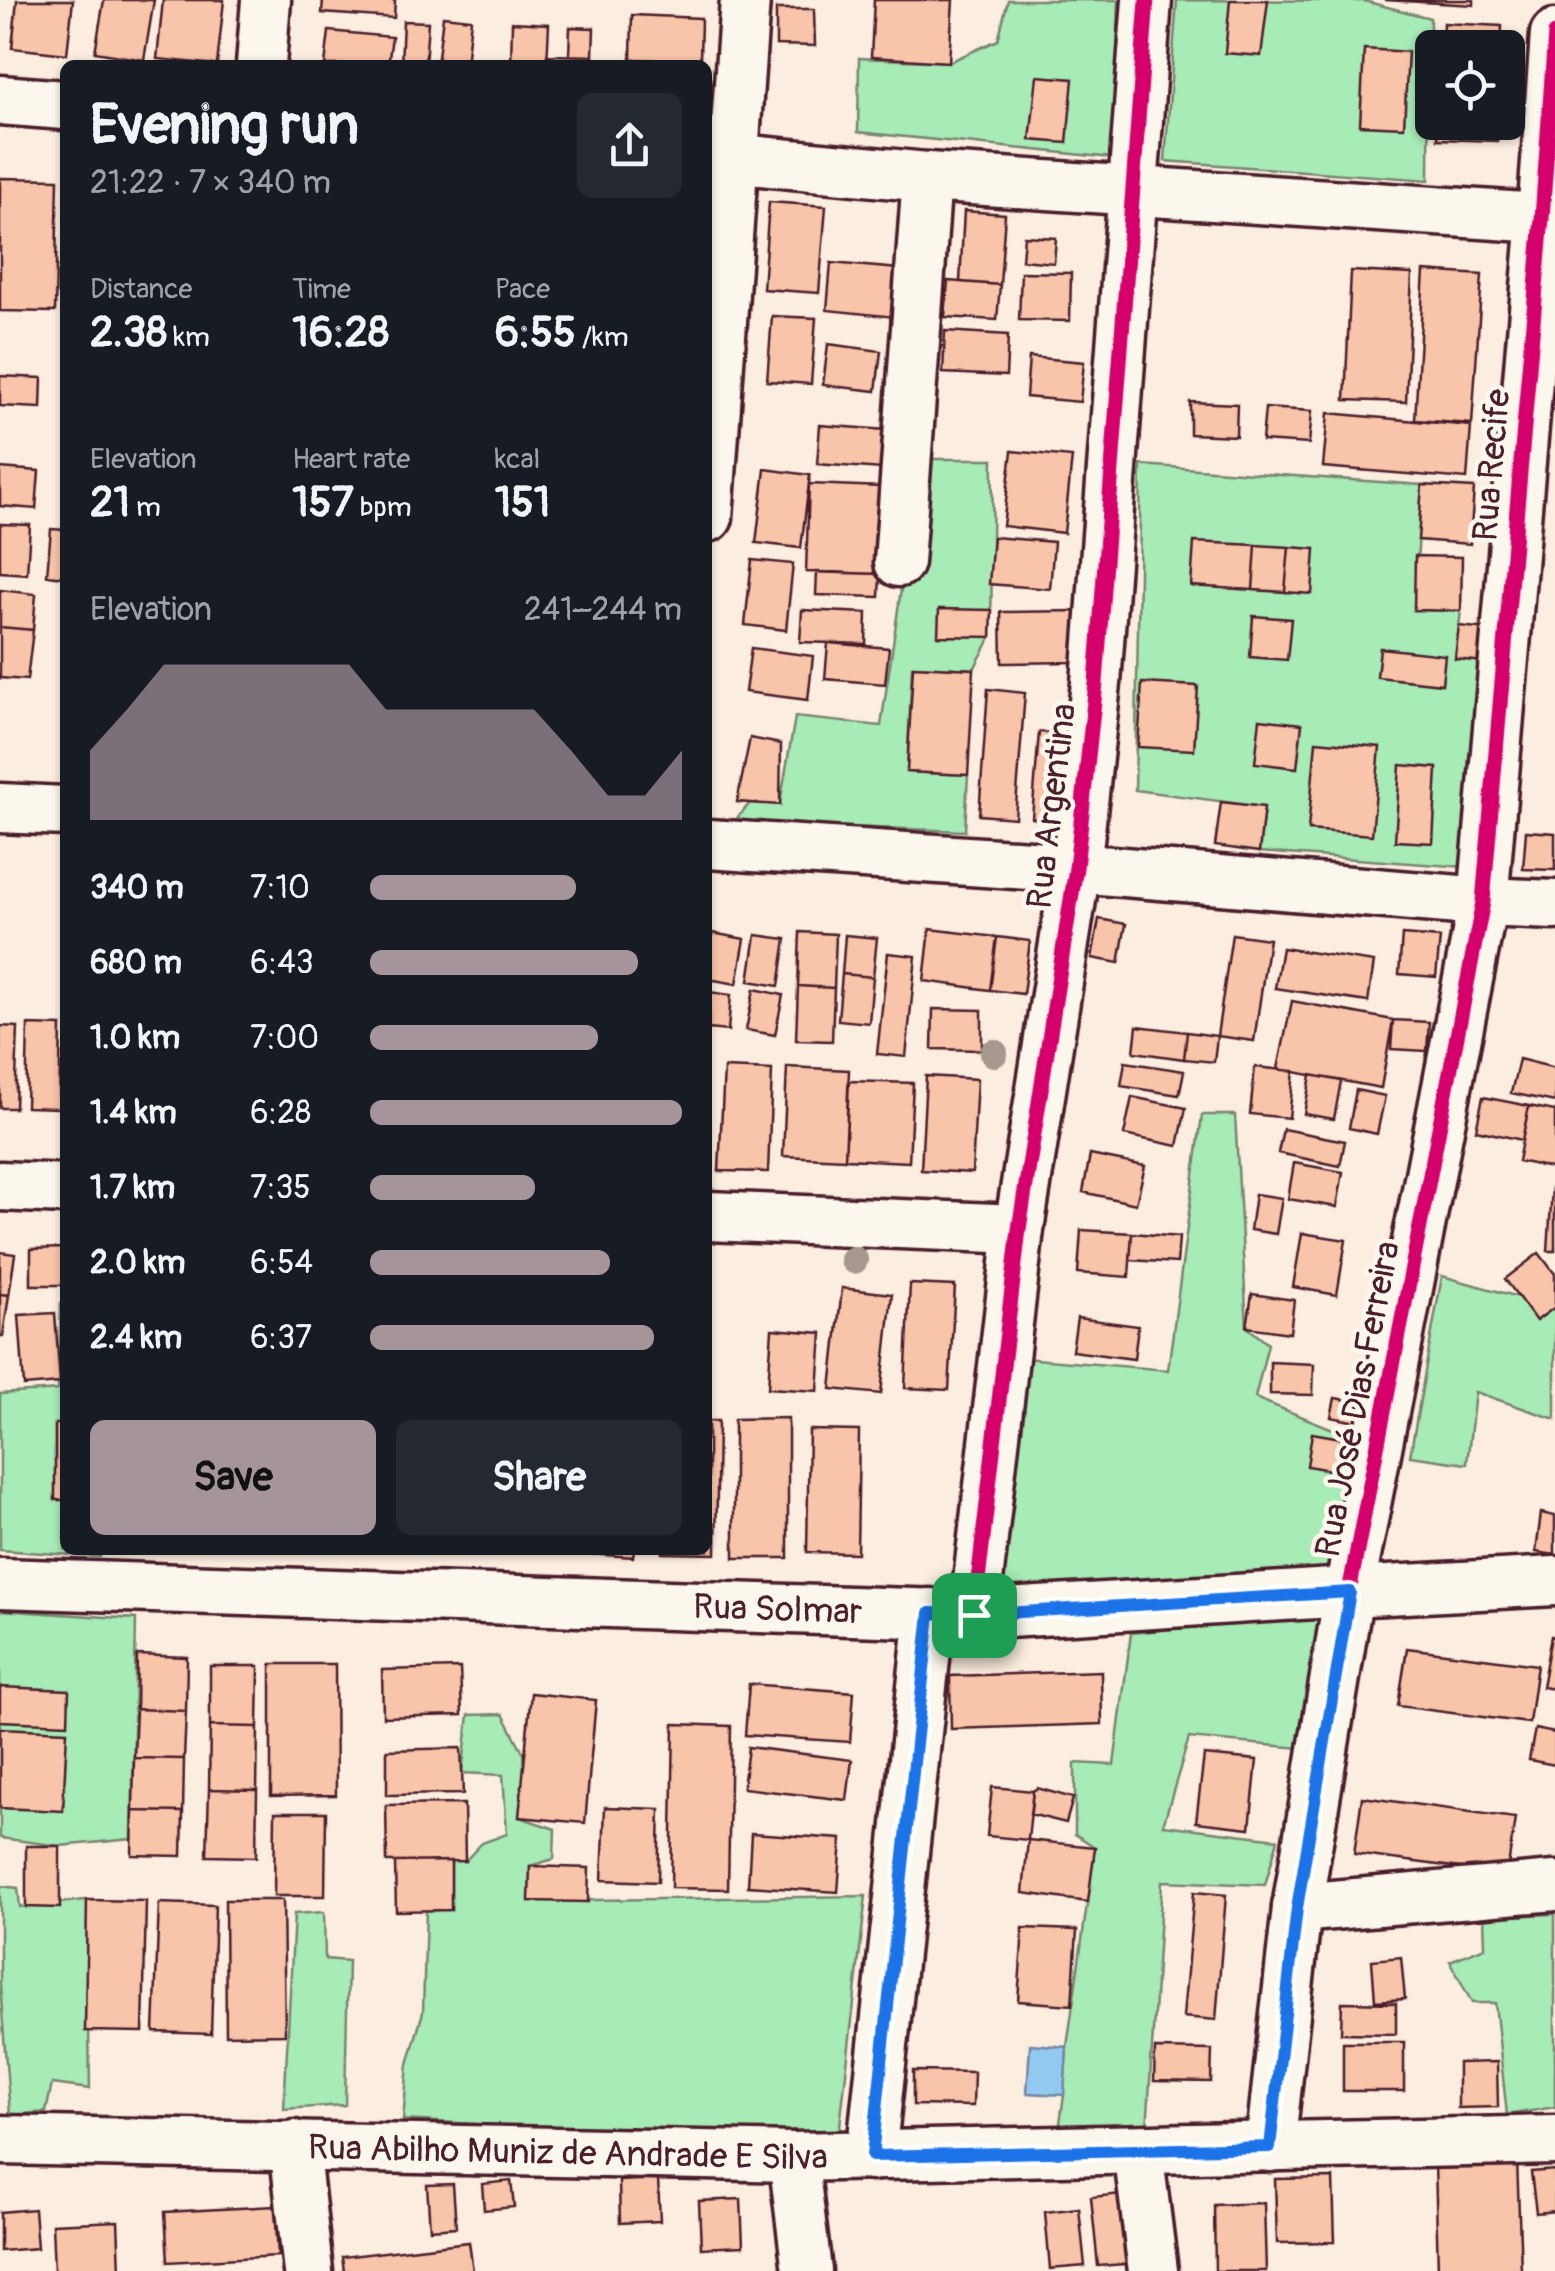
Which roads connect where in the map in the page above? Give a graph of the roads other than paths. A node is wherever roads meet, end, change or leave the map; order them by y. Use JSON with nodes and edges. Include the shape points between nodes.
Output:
{"nodes":[{"id":1,"x":266,"y":0,"type":"edge"},
{"id":2,"x":745,"y":0,"type":"edge"},
{"id":3,"x":1146,"y":0,"type":"edge"},
{"id":4,"x":1555,"y":34,"type":"edge"},
{"id":5,"x":260,"y":60,"type":"edge"},
{"id":6,"x":0,"y":100,"type":"edge"},
{"id":7,"x":60,"y":105,"type":"edge"},
{"id":8,"x":721,"y":157,"type":"edge"},
{"id":9,"x":928,"y":177,"type":"junction"},
{"id":10,"x":1133,"y":190,"type":"junction"},
{"id":11,"x":1549,"y":219,"type":"edge"},
{"id":12,"x":712,"y":380,"type":"edge"},
{"id":13,"x":899,"y":562,"type":"dead end"},
{"id":14,"x":0,"y":808,"type":"edge"},
{"id":15,"x":60,"y":811,"type":"edge"},
{"id":16,"x":712,"y":844,"type":"edge"},
{"id":17,"x":1076,"y":868,"type":"junction"},
{"id":18,"x":1483,"y":902,"type":"junction"},
{"id":19,"x":1555,"y":905,"type":"edge"},
{"id":20,"x":0,"y":1186,"type":"edge"},
{"id":21,"x":60,"y":1189,"type":"edge"},
{"id":22,"x":712,"y":1216,"type":"edge"},
{"id":23,"x":1018,"y":1229,"type":"junction"},
{"id":24,"x":1555,"y":1582,"type":"edge"},
{"id":25,"x":0,"y":1583,"type":"edge"},
{"id":26,"x":1350,"y":1592,"type":"junction"},
{"id":27,"x":952,"y":1614,"type":"junction"},
{"id":28,"x":1555,"y":1886,"type":"edge"},
{"id":29,"x":1297,"y":1908,"type":"junction"},
{"id":30,"x":0,"y":2140,"type":"edge"},
{"id":31,"x":1555,"y":2140,"type":"edge"},
{"id":32,"x":294,"y":2146,"type":"junction"},
{"id":33,"x":1270,"y":2147,"type":"junction"},
{"id":34,"x":1138,"y":2150,"type":"junction"},
{"id":35,"x":872,"y":2156,"type":"junction"},
{"id":36,"x":793,"y":2157,"type":"junction"},
{"id":37,"x":308,"y":2271,"type":"edge"},
{"id":38,"x":807,"y":2271,"type":"edge"},
{"id":39,"x":1153,"y":2271,"type":"edge"}],
"edges":[{"from":1,"to":5,"type":"street"},
{"from":2,"to":8,"type":"street"},
{"from":3,"to":10,"type":"street","name":"Rua Argentina"},
{"from":4,"to":11,"type":"street","name":"Rua Recife"},
{"from":6,"to":7,"type":"street"},
{"from":8,"to":9,"type":"street"},
{"from":8,"to":12,"type":"street"},
{"from":9,"to":10,"type":"street"},
{"from":9,"to":13,"type":"street"},
{"from":10,"to":11,"type":"street"},
{"from":10,"to":17,"type":"street","name":"Rua Argentina"},
{"from":11,"to":18,"type":"street","name":"Rua Recife"},
{"from":14,"to":15,"type":"street"},
{"from":16,"to":17,"type":"street"},
{"from":17,"to":18,"type":"street"},
{"from":17,"to":23,"type":"street","name":"Rua Argentina"},
{"from":18,"to":19,"type":"street"},
{"from":18,"to":26,"type":"street","name":"Rua José Dias Ferreira"},
{"from":20,"to":21,"type":"street"},
{"from":22,"to":23,"type":"street"},
{"from":23,"to":27,"type":"street","name":"Rua Argentina"},
{"from":24,"to":26,"type":"street","name":"Rua Solmar"},
{"from":25,"to":27,"type":"street","name":"Rua Solmar"},
{"from":26,"to":27,"type":"street","name":"Rua Solmar"},
{"from":26,"to":29,"type":"street","name":"Rua José Dias Ferreira"},
{"from":27,"to":35,"type":"street","name":"Rua Argentina"},
{"from":28,"to":29,"type":"street"},
{"from":29,"to":33,"type":"street","name":"Rua José Dias Ferreira"},
{"from":30,"to":32,"type":"street","name":"Rua Abilho Muniz de Andrade E Silva"},
{"from":31,"to":33,"type":"street","name":"Rua Abilho Muniz de Andrade E Silva"},
{"from":32,"to":36,"type":"street","name":"Rua Abilho Muniz de Andrade E Silva"},
{"from":32,"to":37,"type":"street"},
{"from":33,"to":34,"type":"street","name":"Rua Abilho Muniz de Andrade E Silva"},
{"from":34,"to":35,"type":"street","name":"Rua Abilho Muniz de Andrade E Silva"},
{"from":34,"to":39,"type":"street"},
{"from":35,"to":36,"type":"street","name":"Rua Abilho Muniz de Andrade E Silva"},
{"from":36,"to":38,"type":"street"}]}
